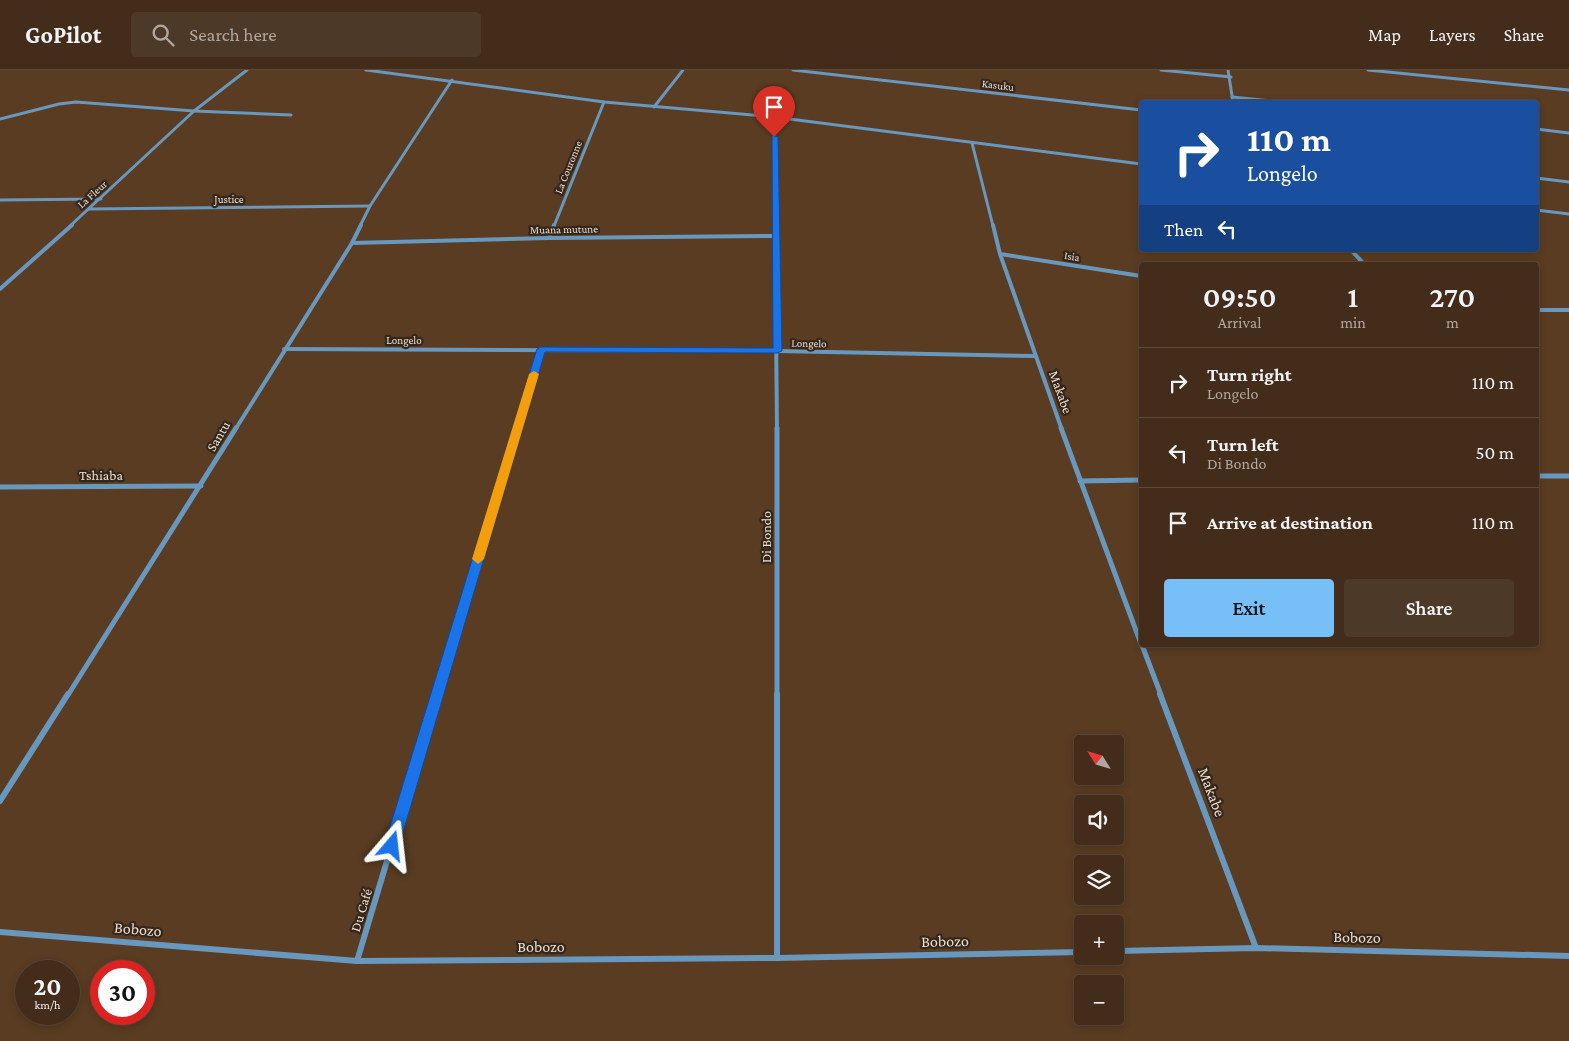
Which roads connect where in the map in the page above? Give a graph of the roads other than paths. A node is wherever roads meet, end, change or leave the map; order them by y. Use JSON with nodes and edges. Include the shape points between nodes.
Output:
{"nodes":[{"id":1,"x":247,"y":70,"type":"edge"},
{"id":2,"x":366,"y":70,"type":"edge"},
{"id":3,"x":684,"y":70,"type":"edge"},
{"id":4,"x":793,"y":70,"type":"edge"},
{"id":5,"x":1161,"y":70,"type":"edge"},
{"id":6,"x":1228,"y":70,"type":"edge"},
{"id":7,"x":1368,"y":70,"type":"edge"},
{"id":8,"x":376,"y":71,"type":"edge"},
{"id":9,"x":1231,"y":78,"type":"junction"},
{"id":10,"x":452,"y":80,"type":"junction"},
{"id":11,"x":1569,"y":90,"type":"edge"},
{"id":12,"x":1232,"y":97,"type":"junction"},
{"id":13,"x":1233,"y":100,"type":"edge"},
{"id":14,"x":1262,"y":100,"type":"edge"},
{"id":15,"x":604,"y":102,"type":"junction"},
{"id":16,"x":654,"y":107,"type":"junction"},
{"id":17,"x":1139,"y":110,"type":"edge"},
{"id":18,"x":194,"y":111,"type":"junction"},
{"id":19,"x":290,"y":115,"type":"dead end"},
{"id":20,"x":774,"y":117,"type":"junction"},
{"id":21,"x":0,"y":119,"type":"edge"},
{"id":22,"x":1539,"y":129,"type":"edge"},
{"id":23,"x":1569,"y":132,"type":"edge"},
{"id":24,"x":972,"y":143,"type":"junction"},
{"id":25,"x":1139,"y":164,"type":"edge"},
{"id":26,"x":1539,"y":178,"type":"edge"},
{"id":27,"x":1569,"y":182,"type":"edge"},
{"id":28,"x":101,"y":199,"type":"junction"},
{"id":29,"x":0,"y":200,"type":"edge"},
{"id":30,"x":370,"y":206,"type":"junction"},
{"id":31,"x":89,"y":209,"type":"junction"},
{"id":32,"x":1539,"y":210,"type":"edge"},
{"id":33,"x":1569,"y":214,"type":"edge"},
{"id":34,"x":775,"y":236,"type":"junction"},
{"id":35,"x":549,"y":238,"type":"junction"},
{"id":36,"x":352,"y":243,"type":"junction"},
{"id":37,"x":1353,"y":252,"type":"edge"},
{"id":38,"x":1000,"y":254,"type":"junction"},
{"id":39,"x":1362,"y":262,"type":"edge"},
{"id":40,"x":1139,"y":276,"type":"edge"},
{"id":41,"x":0,"y":290,"type":"edge"},
{"id":42,"x":1539,"y":310,"type":"edge"},
{"id":43,"x":1569,"y":310,"type":"edge"},
{"id":44,"x":284,"y":349,"type":"junction"},
{"id":45,"x":541,"y":349,"type":"junction"},
{"id":46,"x":777,"y":351,"type":"junction"},
{"id":47,"x":1035,"y":356,"type":"junction"},
{"id":48,"x":1539,"y":476,"type":"edge"},
{"id":49,"x":1569,"y":476,"type":"edge"},
{"id":50,"x":1139,"y":480,"type":"edge"},
{"id":51,"x":1080,"y":481,"type":"junction"},
{"id":52,"x":201,"y":486,"type":"junction"},
{"id":53,"x":0,"y":487,"type":"edge"},
{"id":54,"x":1139,"y":639,"type":"edge"},
{"id":55,"x":1142,"y":647,"type":"edge"},
{"id":56,"x":0,"y":801,"type":"edge"},
{"id":57,"x":0,"y":932,"type":"edge"},
{"id":58,"x":1256,"y":948,"type":"junction"},
{"id":59,"x":1124,"y":951,"type":"edge"},
{"id":60,"x":1074,"y":952,"type":"edge"},
{"id":61,"x":1569,"y":956,"type":"edge"},
{"id":62,"x":777,"y":958,"type":"junction"},
{"id":63,"x":357,"y":961,"type":"junction"}],
"edges":[{"from":1,"to":18,"type":"street","name":"La Fleur"},
{"from":2,"to":8,"type":"street"},
{"from":3,"to":16,"type":"street"},
{"from":4,"to":17,"type":"street","name":"Kasuku"},
{"from":5,"to":9,"type":"street"},
{"from":6,"to":9,"type":"street"},
{"from":7,"to":11,"type":"street"},
{"from":8,"to":10,"type":"street"},
{"from":9,"to":12,"type":"street"},
{"from":10,"to":15,"type":"street"},
{"from":10,"to":30,"type":"street","name":"Santu"},
{"from":12,"to":13,"type":"street"},
{"from":12,"to":14,"type":"street"},
{"from":15,"to":16,"type":"street"},
{"from":15,"to":35,"type":"street","name":"La Couronne"},
{"from":16,"to":20,"type":"street"},
{"from":18,"to":19,"type":"street"},
{"from":18,"to":21,"type":"street","via":[[68,102]]},
{"from":18,"to":28,"type":"street","name":"La Fleur"},
{"from":20,"to":24,"type":"street"},
{"from":20,"to":34,"type":"street","name":"Di Bondo"},
{"from":22,"to":23,"type":"street"},
{"from":24,"to":25,"type":"street"},
{"from":24,"to":38,"type":"street","name":"Makabe"},
{"from":26,"to":27,"type":"street"},
{"from":28,"to":29,"type":"street"},
{"from":28,"to":31,"type":"street","name":"La Fleur"},
{"from":30,"to":31,"type":"street","name":"Justice"},
{"from":30,"to":36,"type":"street","name":"Santu"},
{"from":31,"to":41,"type":"street","name":"La Fleur"},
{"from":32,"to":33,"type":"street"},
{"from":34,"to":35,"type":"street","name":"Muana mutune"},
{"from":34,"to":46,"type":"street","name":"Di Bondo"},
{"from":35,"to":36,"type":"street","name":"Muana mutune"},
{"from":36,"to":44,"type":"street","name":"Santu"},
{"from":37,"to":39,"type":"street"},
{"from":38,"to":40,"type":"street","name":"Isia"},
{"from":38,"to":47,"type":"street","name":"Makabe"},
{"from":42,"to":43,"type":"street"},
{"from":44,"to":45,"type":"street","name":"Longelo"},
{"from":44,"to":52,"type":"street","name":"Santu"},
{"from":45,"to":46,"type":"street","name":"Longelo"},
{"from":45,"to":63,"type":"street","name":"Du Café"},
{"from":46,"to":47,"type":"street","name":"Longelo"},
{"from":46,"to":62,"type":"street","name":"Di Bondo"},
{"from":47,"to":51,"type":"street","name":"Makabe"},
{"from":48,"to":49,"type":"street"},
{"from":50,"to":51,"type":"street"},
{"from":51,"to":54,"type":"street","name":"Makabe"},
{"from":52,"to":53,"type":"street","name":"Tshiaba"},
{"from":52,"to":56,"type":"street","name":"Santu"},
{"from":55,"to":58,"type":"street","name":"Makabe"},
{"from":57,"to":63,"type":"street","name":"Bobozo"},
{"from":58,"to":59,"type":"street","name":"Bobozo"},
{"from":58,"to":61,"type":"street","name":"Bobozo"},
{"from":60,"to":62,"type":"street","name":"Bobozo"},
{"from":62,"to":63,"type":"street","name":"Bobozo"}]}
